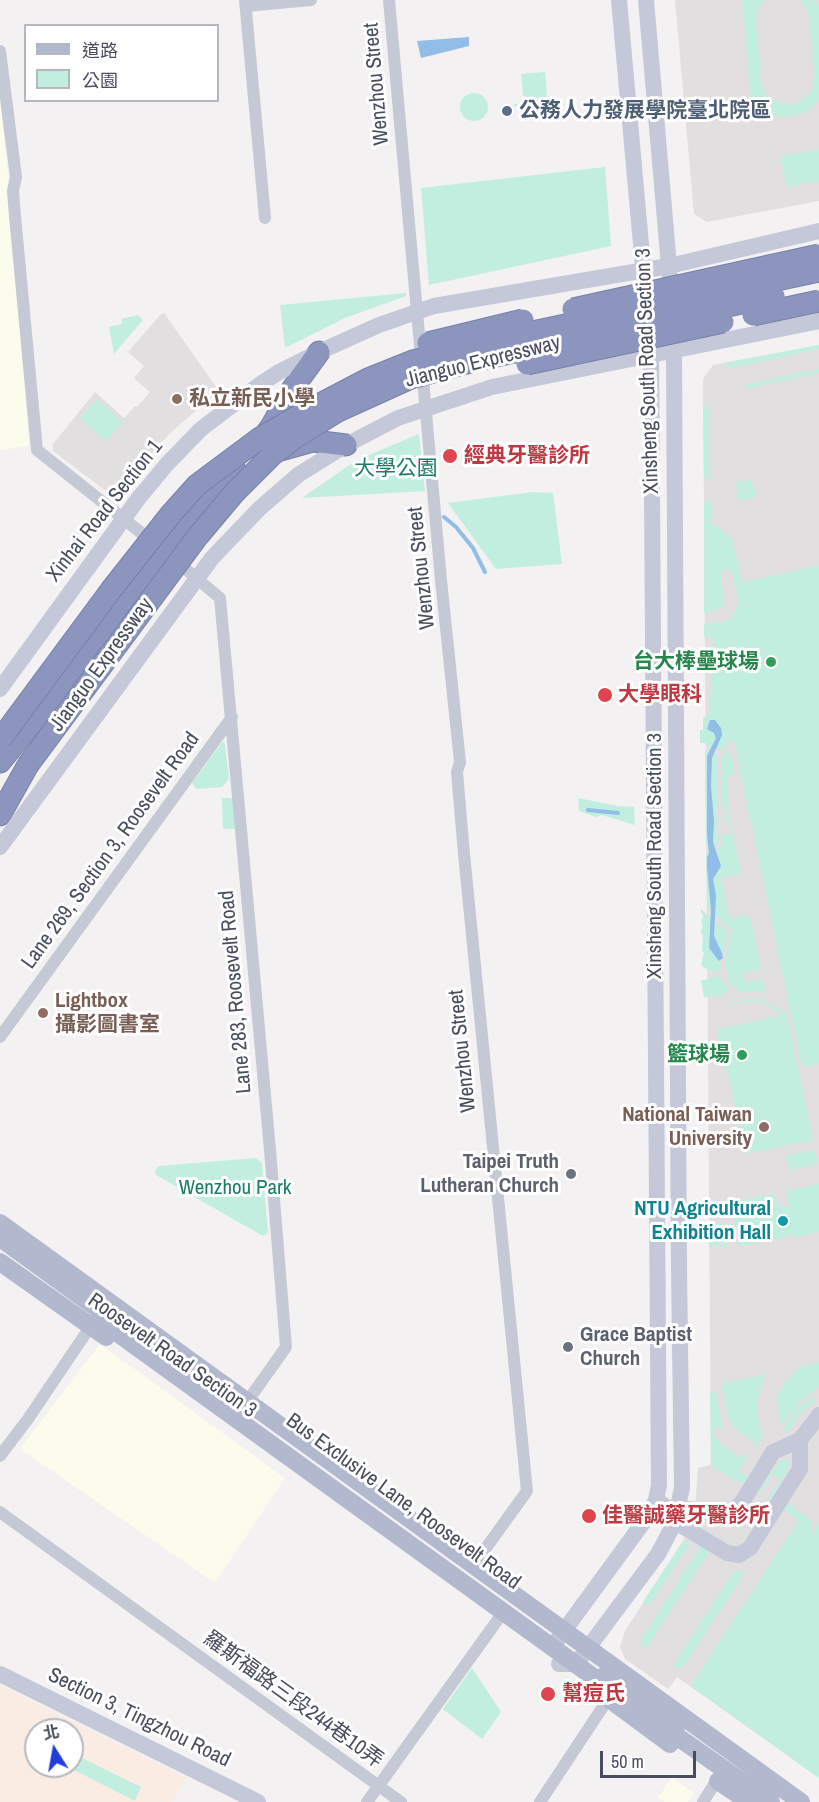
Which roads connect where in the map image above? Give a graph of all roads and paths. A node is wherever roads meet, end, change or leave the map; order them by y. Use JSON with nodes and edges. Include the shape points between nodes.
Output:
{"nodes":[{"id":1,"x":311,"y":0,"type":"edge"},
{"id":2,"x":389,"y":0,"type":"edge"},
{"id":3,"x":619,"y":0,"type":"edge"},
{"id":4,"x":646,"y":0,"type":"edge"},
{"id":5,"x":246,"y":3,"type":"edge"},
{"id":6,"x":0,"y":51,"type":"edge"},
{"id":7,"x":265,"y":218,"type":"dead end"},
{"id":8,"x":819,"y":231,"type":"edge"},
{"id":9,"x":819,"y":255,"type":"edge"},
{"id":10,"x":669,"y":266,"type":"junction"},
{"id":11,"x":644,"y":271,"type":"junction"},
{"id":12,"x":819,"y":272,"type":"edge"},
{"id":13,"x":819,"y":286,"type":"edge"},
{"id":14,"x":819,"y":301,"type":"edge"},
{"id":15,"x":417,"y":311,"type":"junction"},
{"id":16,"x":819,"y":321,"type":"edge"},
{"id":17,"x":674,"y":351,"type":"junction"},
{"id":18,"x":319,"y":352,"type":"junction"},
{"id":19,"x":651,"y":355,"type":"junction"},
{"id":20,"x":425,"y":408,"type":"junction"},
{"id":21,"x":346,"y":445,"type":"junction"},
{"id":22,"x":197,"y":485,"type":"junction"},
{"id":23,"x":124,"y":519,"type":"junction"},
{"id":24,"x":198,"y":536,"type":"junction"},
{"id":25,"x":162,"y":550,"type":"junction"},
{"id":26,"x":197,"y":578,"type":"junction"},
{"id":27,"x":0,"y":689,"type":"edge"},
{"id":28,"x":53,"y":697,"type":"junction"},
{"id":29,"x":232,"y":717,"type":"junction"},
{"id":30,"x":0,"y":740,"type":"edge"},
{"id":31,"x":0,"y":762,"type":"edge"},
{"id":32,"x":28,"y":765,"type":"junction"},
{"id":33,"x":0,"y":779,"type":"edge"},
{"id":34,"x":0,"y":793,"type":"edge"},
{"id":35,"x":0,"y":814,"type":"edge"},
{"id":36,"x":0,"y":847,"type":"edge"},
{"id":37,"x":0,"y":1037,"type":"edge"},
{"id":38,"x":0,"y":1223,"type":"edge"},
{"id":39,"x":0,"y":1238,"type":"edge"},
{"id":40,"x":0,"y":1249,"type":"edge"},
{"id":41,"x":0,"y":1262,"type":"edge"},
{"id":42,"x":90,"y":1327,"type":"junction"},
{"id":43,"x":247,"y":1402,"type":"junction"},
{"id":44,"x":819,"y":1415,"type":"edge"},
{"id":45,"x":800,"y":1440,"type":"junction"},
{"id":46,"x":0,"y":1456,"type":"edge"},
{"id":47,"x":656,"y":1500,"type":"junction"},
{"id":48,"x":0,"y":1512,"type":"edge"},
{"id":49,"x":677,"y":1514,"type":"junction"},
{"id":50,"x":473,"y":1566,"type":"junction"},
{"id":51,"x":499,"y":1618,"type":"junction"},
{"id":52,"x":558,"y":1640,"type":"junction"},
{"id":53,"x":575,"y":1659,"type":"junction"},
{"id":54,"x":0,"y":1674,"type":"edge"},
{"id":55,"x":617,"y":1686,"type":"junction"},
{"id":56,"x":717,"y":1780,"type":"junction"},
{"id":57,"x":379,"y":1786,"type":"junction"},
{"id":58,"x":258,"y":1802,"type":"edge"},
{"id":59,"x":367,"y":1802,"type":"edge"},
{"id":60,"x":401,"y":1802,"type":"edge"},
{"id":61,"x":540,"y":1802,"type":"edge"},
{"id":62,"x":703,"y":1802,"type":"edge"},
{"id":63,"x":749,"y":1802,"type":"edge"},
{"id":64,"x":771,"y":1802,"type":"edge"},
{"id":65,"x":781,"y":1802,"type":"edge"},
{"id":66,"x":790,"y":1802,"type":"edge"},
{"id":67,"x":801,"y":1802,"type":"edge"}],
"edges":[{"from":1,"to":5,"type":"street"},
{"from":2,"to":15,"type":"street","name":"Wenzhou Street"},
{"from":3,"to":11,"type":"main road","name":"Xinsheng South Road Section 3"},
{"from":4,"to":10,"type":"main road","name":"Xinsheng South Road Section 3"},
{"from":5,"to":7,"type":"street"},
{"from":6,"to":23,"type":"street","name":"Lane 283, Roosevelt Road","via":[[16,177],[15,216],[37,450]]},
{"from":8,"to":10,"type":"main road","name":"Xinhai Road Section 1"},
{"from":9,"to":22,"type":"highway","bridge":true,"via":[[477,330],[363,365],[266,421]]},
{"from":10,"to":11,"type":"main road","name":"Xinhai Road Section 1"},
{"from":10,"to":17,"type":"main road","name":"Xinsheng South Road Section 3"},
{"from":11,"to":15,"type":"main road","name":"Xinhai Road Section 1"},
{"from":11,"to":19,"type":"main road","name":"Xinsheng South Road Section 3"},
{"from":12,"to":22,"type":"highway","name":"Jianguo Expressway","bridge":true,"via":[[413,361],[305,412],[260,438]]},
{"from":13,"to":24,"type":"highway","name":"Jianguo Expressway","bridge":true,"via":[[411,378],[338,411],[296,437],[235,492]]},
{"from":14,"to":24,"type":"highway","bridge":true,"via":[[488,372],[414,393],[330,432],[290,458],[239,497]]},
{"from":15,"to":18,"type":"main road","name":"Xinhai Road Section 1"},
{"from":15,"to":20,"type":"street","name":"Wenzhou Street"},
{"from":16,"to":17,"type":"main road"},
{"from":17,"to":19,"type":"main road"},
{"from":17,"to":49,"type":"main road","name":"Xinsheng South Road Section 3","via":[[682,1488]]},
{"from":18,"to":23,"type":"main road","name":"Xinhai Road Section 1","via":[[259,385],[201,429],[167,464]]},
{"from":18,"to":25,"type":"highway","via":[[271,427],[250,453],[219,480]]},
{"from":19,"to":20,"type":"main road","via":[[492,387]]},
{"from":19,"to":47,"type":"main road","name":"Xinsheng South Road Section 3","via":[[659,1453]]},
{"from":20,"to":21,"type":"main road"},
{"from":20,"to":50,"type":"street","name":"Wenzhou Street","via":[[460,762],[457,772],[465,865],[527,1491]]},
{"from":21,"to":25,"type":"highway","via":[[313,441],[256,460],[225,485]]},
{"from":21,"to":26,"type":"main road","via":[[298,475],[258,509]]},
{"from":22,"to":30,"type":"highway","name":"Jianguo Expressway","bridge":true,"via":[[111,590]]},
{"from":23,"to":25,"type":"street","name":"Lane 283, Roosevelt Road"},
{"from":23,"to":27,"type":"main road","name":"Xinhai Road Section 1"},
{"from":24,"to":32,"type":"highway","name":"Jianguo Expressway","bridge":true},
{"from":25,"to":26,"type":"street","name":"Lane 283, Roosevelt Road"},
{"from":25,"to":28,"type":"highway"},
{"from":26,"to":29,"type":"street","name":"Lane 283, Roosevelt Road","via":[[220,598]]},
{"from":26,"to":36,"type":"main road"},
{"from":28,"to":31,"type":"highway"},
{"from":28,"to":33,"type":"highway"},
{"from":29,"to":37,"type":"street","name":"Lane 269, Section 3, Roosevelt Road"},
{"from":29,"to":43,"type":"street","name":"Lane 283, Roosevelt Road","via":[[286,1347]]},
{"from":32,"to":34,"type":"highway","name":"Jianguo Expressway"},
{"from":32,"to":35,"type":"highway"},
{"from":38,"to":43,"type":"main road","name":"Roosevelt Road Section 3"},
{"from":39,"to":52,"type":"main road","name":"Bus Exclusive Lane, Roosevelt Road"},
{"from":40,"to":52,"type":"main road","name":"Bus Exclusive Lane, Roosevelt Road"},
{"from":41,"to":42,"type":"main road","name":"Roosevelt Road Section 3"},
{"from":42,"to":46,"type":"street"},
{"from":42,"to":51,"type":"main road","name":"Roosevelt Road Section 3","via":[[169,1379]]},
{"from":43,"to":50,"type":"main road","name":"Roosevelt Road Section 3"},
{"from":44,"to":45,"type":"main road"},
{"from":45,"to":49,"type":"main road","via":[[773,1452],[741,1504],[732,1510],[688,1509]]},
{"from":45,"to":49,"type":"main road","via":[[800,1469],[744,1552],[727,1554],[682,1526]]},
{"from":47,"to":49,"type":"main road"},
{"from":47,"to":52,"type":"main road","name":"Xinsheng South Road Section 3","via":[[632,1540]]},
{"from":48,"to":57,"type":"street","name":"羅斯福路三段244巷10弄"},
{"from":49,"to":53,"type":"main road","name":"Xinsheng South Road Section 3","via":[[658,1554]]},
{"from":50,"to":52,"type":"main road","name":"Roosevelt Road Section 3"},
{"from":51,"to":53,"type":"main road","name":"Roosevelt Road Section 3"},
{"from":51,"to":57,"type":"street"},
{"from":52,"to":53,"type":"main road","name":"Roosevelt Road Section 3"},
{"from":52,"to":53,"type":"main road"},
{"from":53,"to":55,"type":"main road"},
{"from":53,"to":55,"type":"main road","name":"Roosevelt Road Section 3"},
{"from":54,"to":58,"type":"main road","name":"Section 3, Tingzhou Road"},
{"from":55,"to":56,"type":"main road"},
{"from":55,"to":61,"type":"street"},
{"from":55,"to":64,"type":"main road"},
{"from":55,"to":65,"type":"main road"},
{"from":55,"to":66,"type":"main road"},
{"from":55,"to":67,"type":"main road"},
{"from":56,"to":62,"type":"street"},
{"from":56,"to":63,"type":"main road"},
{"from":57,"to":59,"type":"street"},
{"from":57,"to":60,"type":"street","name":"羅斯福路三段244巷10弄"}]}
